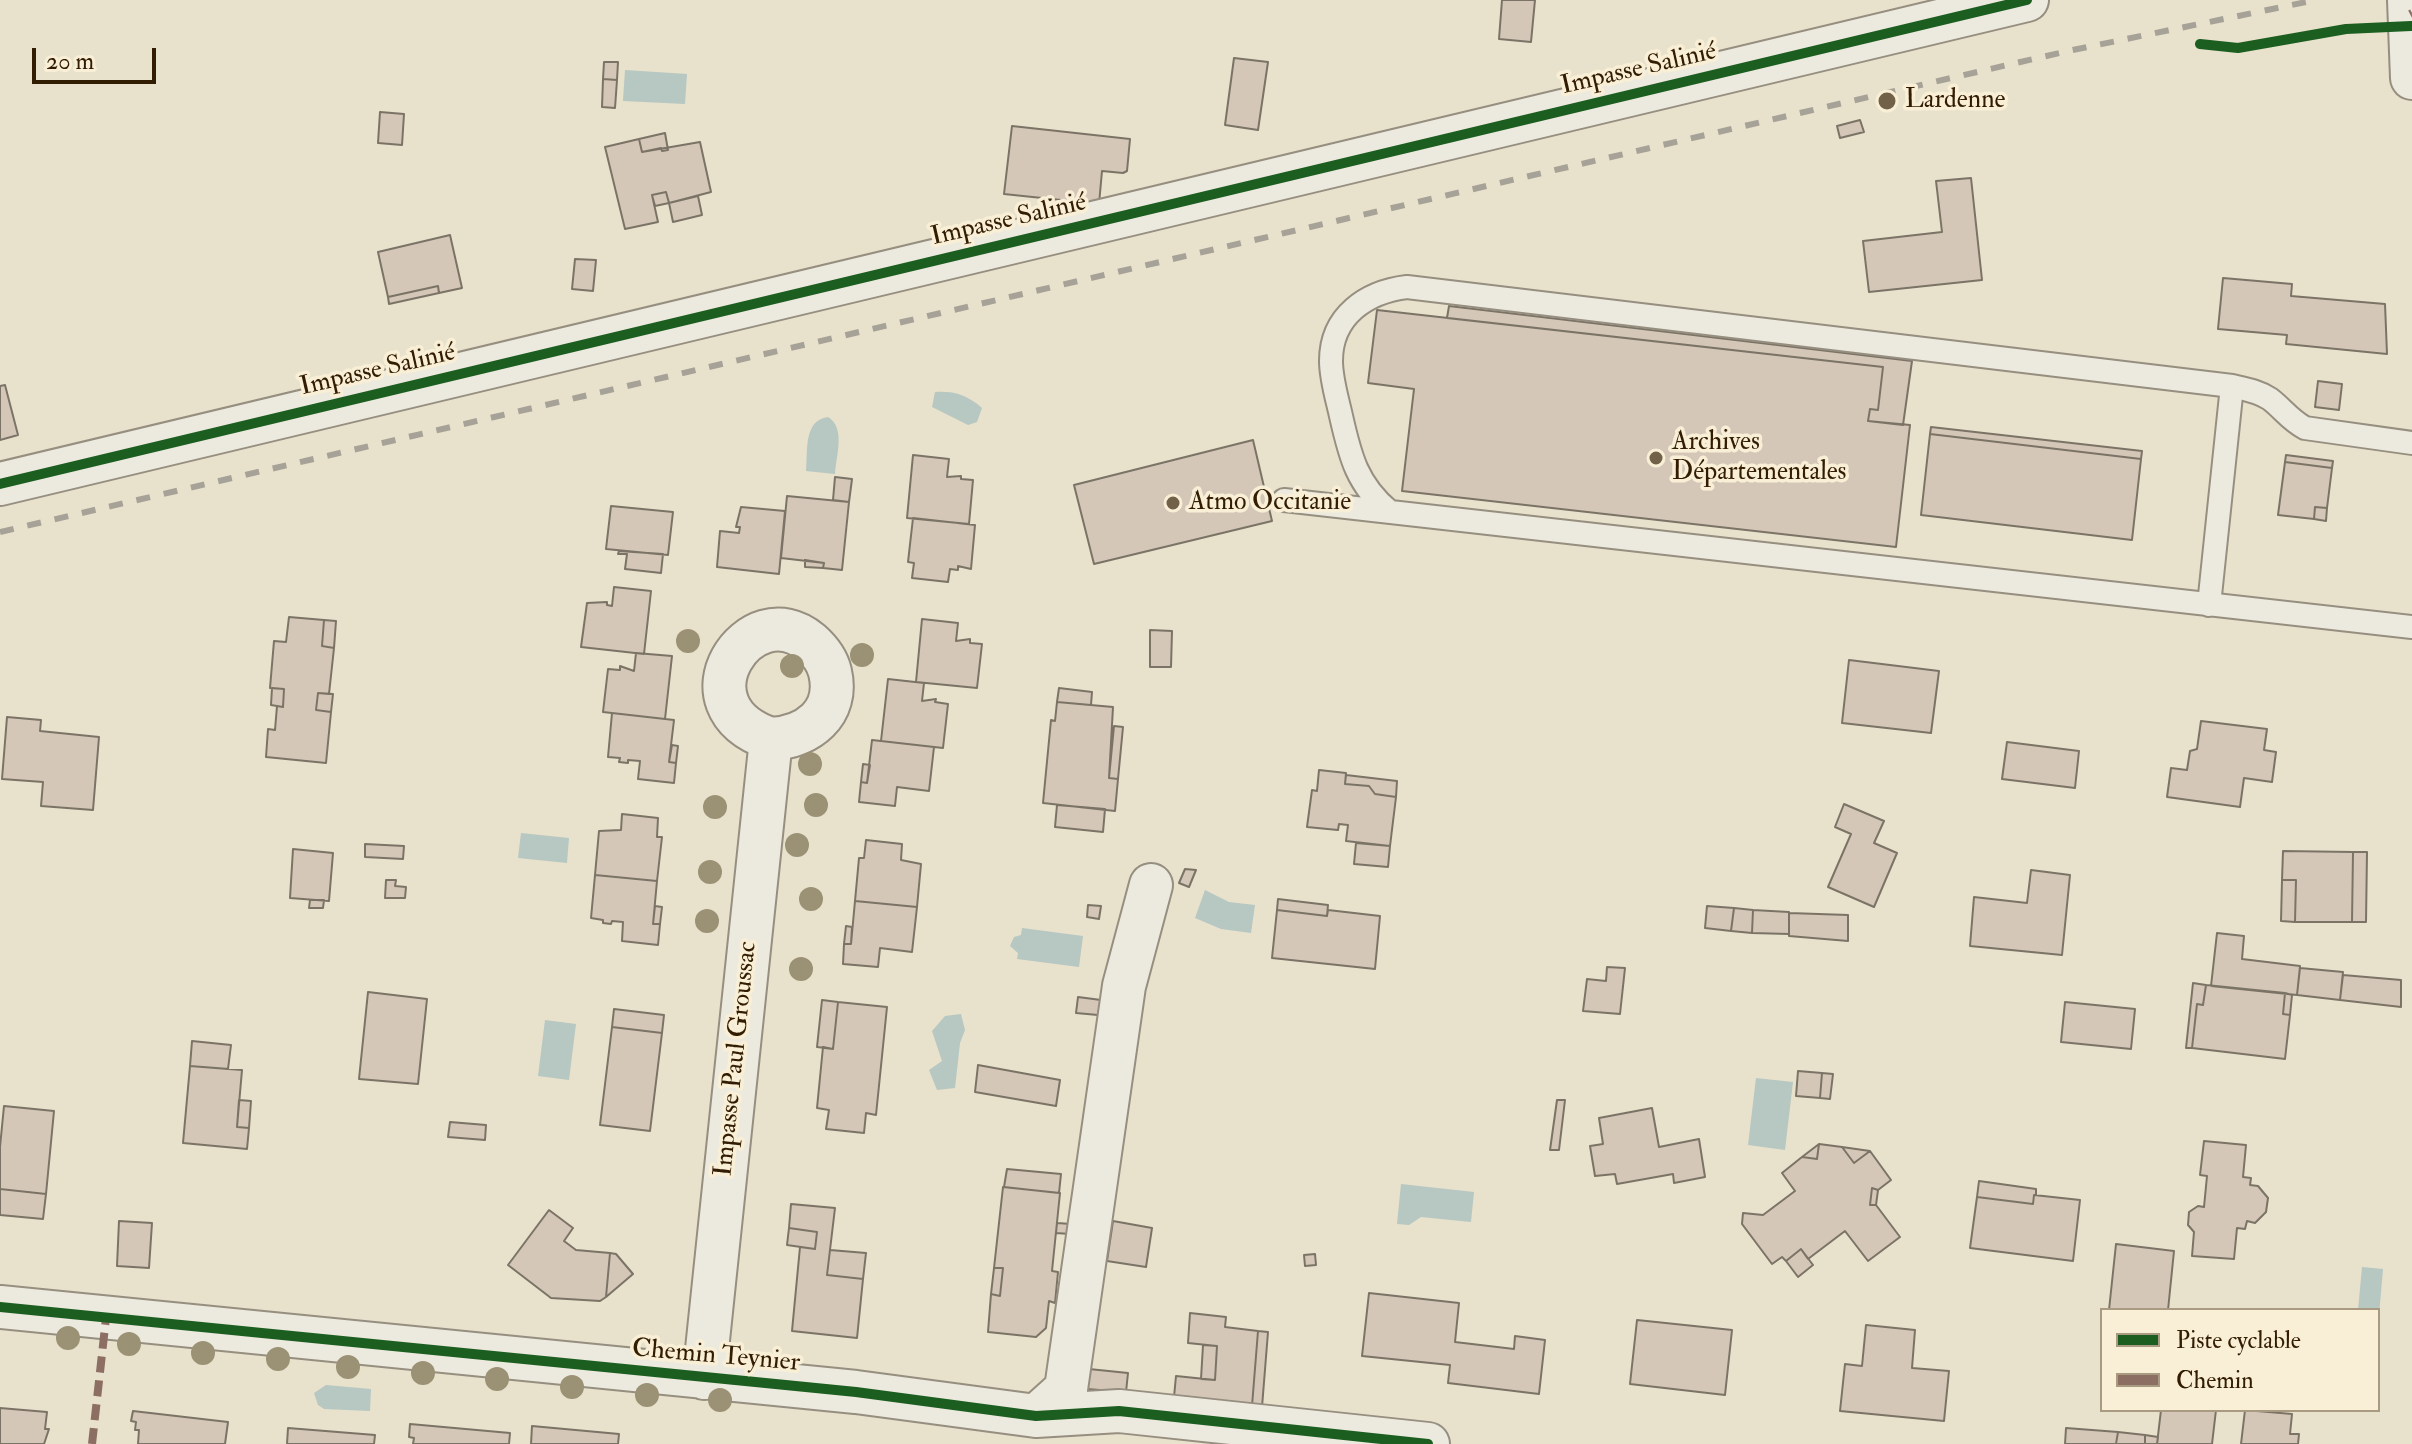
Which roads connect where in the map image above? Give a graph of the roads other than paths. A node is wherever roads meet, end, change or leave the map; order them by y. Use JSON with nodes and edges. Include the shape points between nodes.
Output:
{"nodes":[{"id":1,"x":2027,"y":0,"type":"edge"},
{"id":2,"x":2409,"y":0,"type":"edge"},
{"id":3,"x":2412,"y":78,"type":"edge"},
{"id":4,"x":2232,"y":386,"type":"junction"},
{"id":5,"x":2412,"y":443,"type":"edge"},
{"id":6,"x":0,"y":484,"type":"edge"},
{"id":7,"x":1284,"y":500,"type":"dead end"},
{"id":8,"x":1390,"y":512,"type":"junction"},
{"id":9,"x":2209,"y":605,"type":"junction"},
{"id":10,"x":2412,"y":627,"type":"edge"},
{"id":11,"x":771,"y":739,"type":"dead end"},
{"id":12,"x":1151,"y":885,"type":"dead end"},
{"id":13,"x":0,"y":1307,"type":"edge"},
{"id":14,"x":704,"y":1378,"type":"junction"},
{"id":15,"x":1034,"y":1430,"type":"edge"},
{"id":16,"x":1428,"y":1444,"type":"edge"}],
"edges":[{"from":1,"to":6,"type":"street","name":"Impasse Salinié"},
{"from":2,"to":3,"type":"street"},
{"from":4,"to":5,"type":"lane","via":[[2270,399],[2305,428]]},
{"from":4,"to":8,"type":"lane","via":[[1407,287],[1385,290],[1353,307],[1334,336],[1331,358],[1348,448],[1359,477],[1372,498]]},
{"from":4,"to":9,"type":"lane"},
{"from":7,"to":8,"type":"lane"},
{"from":8,"to":9,"type":"lane"},
{"from":9,"to":10,"type":"lane"},
{"from":11,"to":14,"type":"street","name":"Impasse Paul Groussac"},
{"from":12,"to":15,"type":"street","via":[[1124,986],[1066,1389]]},
{"from":13,"to":14,"type":"street","name":"Chemin Teynier"},
{"from":14,"to":15,"type":"street","name":"Chemin Teynier","via":[[856,1392]]},
{"from":15,"to":16,"type":"street","name":"Chemin Teynier","via":[[1119,1411]]}]}
